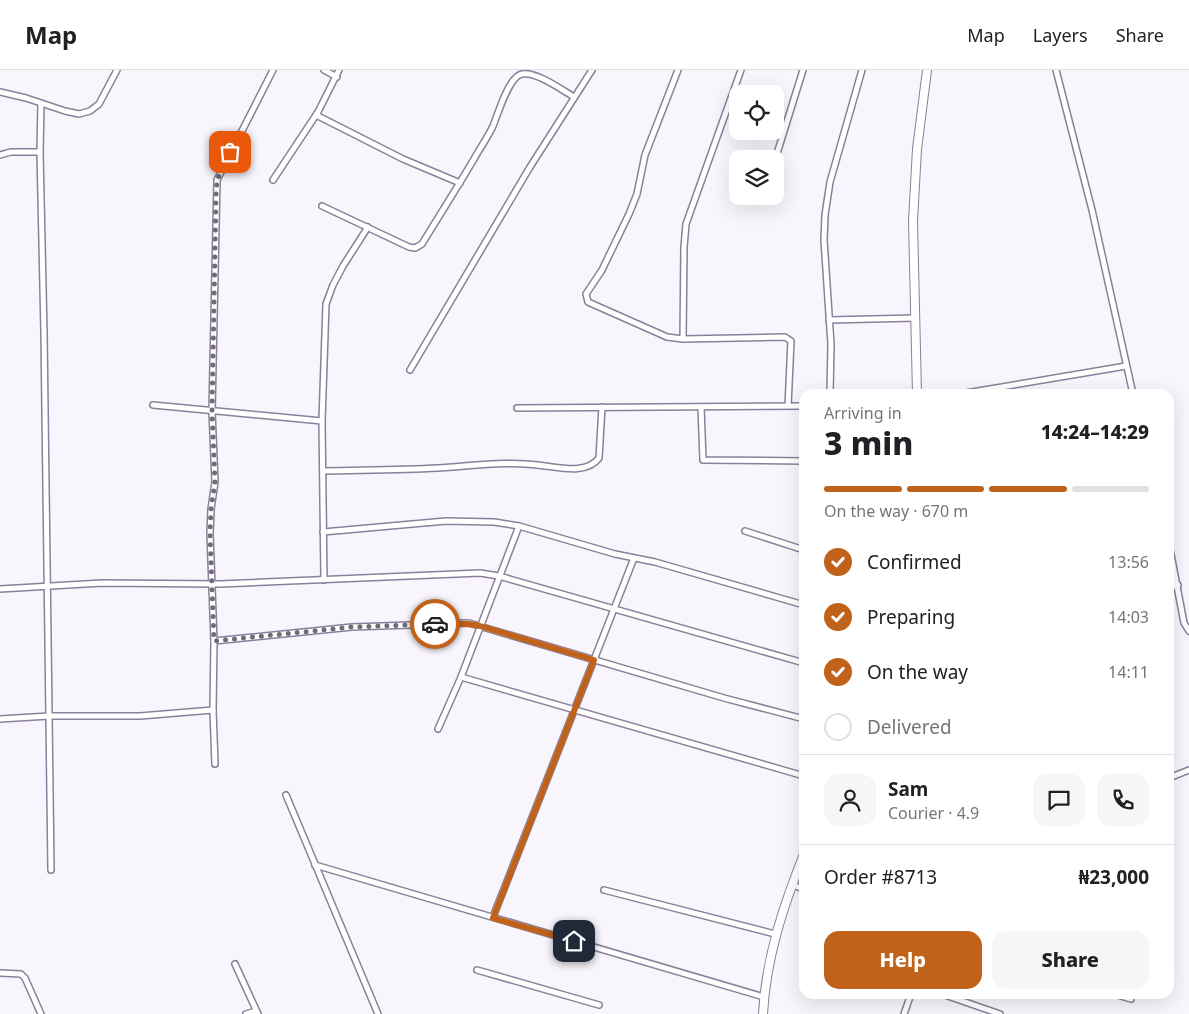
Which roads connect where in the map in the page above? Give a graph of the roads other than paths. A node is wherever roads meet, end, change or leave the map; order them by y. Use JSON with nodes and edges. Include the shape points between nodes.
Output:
{"nodes":[{"id":1,"x":117,"y":70,"type":"edge"},
{"id":2,"x":273,"y":70,"type":"edge"},
{"id":3,"x":324,"y":70,"type":"edge"},
{"id":4,"x":340,"y":70,"type":"edge"},
{"id":5,"x":592,"y":70,"type":"edge"},
{"id":6,"x":678,"y":70,"type":"edge"},
{"id":7,"x":740,"y":70,"type":"edge"},
{"id":8,"x":803,"y":70,"type":"edge"},
{"id":9,"x":862,"y":70,"type":"edge"},
{"id":10,"x":927,"y":70,"type":"edge"},
{"id":11,"x":1056,"y":70,"type":"edge"},
{"id":12,"x":337,"y":77,"type":"junction"},
{"id":13,"x":0,"y":92,"type":"edge"},
{"id":14,"x":574,"y":97,"type":"junction"},
{"id":15,"x":41,"y":103,"type":"junction"},
{"id":16,"x":316,"y":115,"type":"junction"},
{"id":17,"x":778,"y":150,"type":"edge"},
{"id":18,"x":40,"y":152,"type":"junction"},
{"id":19,"x":0,"y":155,"type":"edge"},
{"id":20,"x":273,"y":180,"type":"dead end"},
{"id":21,"x":460,"y":183,"type":"junction"},
{"id":22,"x":322,"y":206,"type":"dead end"},
{"id":23,"x":368,"y":227,"type":"junction"},
{"id":24,"x":915,"y":318,"type":"junction"},
{"id":25,"x":829,"y":320,"type":"junction"},
{"id":26,"x":683,"y":339,"type":"junction"},
{"id":27,"x":1126,"y":366,"type":"junction"},
{"id":28,"x":410,"y":370,"type":"dead end"},
{"id":29,"x":830,"y":389,"type":"edge"},
{"id":30,"x":917,"y":389,"type":"edge"},
{"id":31,"x":990,"y":389,"type":"edge"},
{"id":32,"x":1132,"y":389,"type":"edge"},
{"id":33,"x":153,"y":405,"type":"dead end"},
{"id":34,"x":788,"y":406,"type":"junction"},
{"id":35,"x":799,"y":406,"type":"edge"},
{"id":36,"x":602,"y":407,"type":"junction"},
{"id":37,"x":701,"y":407,"type":"junction"},
{"id":38,"x":517,"y":408,"type":"dead end"},
{"id":39,"x":212,"y":411,"type":"junction"},
{"id":40,"x":322,"y":421,"type":"junction"},
{"id":41,"x":799,"y":461,"type":"edge"},
{"id":42,"x":323,"y":471,"type":"junction"},
{"id":43,"x":519,"y":526,"type":"junction"},
{"id":44,"x":744,"y":531,"type":"dead end"},
{"id":45,"x":323,"y":532,"type":"junction"},
{"id":46,"x":799,"y":548,"type":"edge"},
{"id":47,"x":634,"y":558,"type":"junction"},
{"id":48,"x":1174,"y":567,"type":"edge"},
{"id":49,"x":499,"y":576,"type":"junction"},
{"id":50,"x":324,"y":580,"type":"junction"},
{"id":51,"x":213,"y":584,"type":"junction"},
{"id":52,"x":46,"y":586,"type":"junction"},
{"id":53,"x":1174,"y":586,"type":"edge"},
{"id":54,"x":1178,"y":586,"type":"junction"},
{"id":55,"x":0,"y":588,"type":"edge"},
{"id":56,"x":799,"y":604,"type":"edge"},
{"id":57,"x":615,"y":608,"type":"junction"},
{"id":58,"x":480,"y":626,"type":"junction"},
{"id":59,"x":1189,"y":630,"type":"edge"},
{"id":60,"x":214,"y":641,"type":"junction"},
{"id":61,"x":594,"y":660,"type":"junction"},
{"id":62,"x":799,"y":662,"type":"edge"},
{"id":63,"x":461,"y":677,"type":"junction"},
{"id":64,"x":213,"y":710,"type":"junction"},
{"id":65,"x":575,"y":710,"type":"junction"},
{"id":66,"x":49,"y":716,"type":"junction"},
{"id":67,"x":799,"y":718,"type":"edge"},
{"id":68,"x":0,"y":719,"type":"edge"},
{"id":69,"x":438,"y":729,"type":"dead end"},
{"id":70,"x":215,"y":764,"type":"dead end"},
{"id":71,"x":1189,"y":770,"type":"edge"},
{"id":72,"x":799,"y":775,"type":"edge"},
{"id":73,"x":1174,"y":776,"type":"edge"},
{"id":74,"x":286,"y":795,"type":"dead end"},
{"id":75,"x":315,"y":865,"type":"junction"},
{"id":76,"x":799,"y":866,"type":"edge"},
{"id":77,"x":51,"y":870,"type":"dead end"},
{"id":78,"x":792,"y":884,"type":"junction"},
{"id":79,"x":799,"y":886,"type":"edge"},
{"id":80,"x":604,"y":890,"type":"dead end"},
{"id":81,"x":493,"y":918,"type":"junction"},
{"id":82,"x":775,"y":934,"type":"junction"},
{"id":83,"x":235,"y":964,"type":"dead end"},
{"id":84,"x":477,"y":970,"type":"dead end"},
{"id":85,"x":0,"y":972,"type":"edge"},
{"id":86,"x":6,"y":974,"type":"junction"},
{"id":87,"x":0,"y":978,"type":"edge"},
{"id":88,"x":764,"y":996,"type":"junction"},
{"id":89,"x":909,"y":999,"type":"edge"},
{"id":90,"x":956,"y":999,"type":"edge"},
{"id":91,"x":599,"y":1005,"type":"dead end"},
{"id":92,"x":257,"y":1012,"type":"edge"},
{"id":93,"x":41,"y":1014,"type":"edge"},
{"id":94,"x":246,"y":1014,"type":"edge"},
{"id":95,"x":378,"y":1014,"type":"edge"},
{"id":96,"x":764,"y":1014,"type":"edge"},
{"id":97,"x":904,"y":1014,"type":"edge"},
{"id":98,"x":1000,"y":1014,"type":"edge"}],
"edges":[{"from":1,"to":15,"type":"street","via":[[99,104],[90,111],[79,114]]},
{"from":2,"to":39,"type":"street","via":[[217,180]]},
{"from":3,"to":12,"type":"street"},
{"from":4,"to":12,"type":"street"},
{"from":5,"to":14,"type":"street"},
{"from":6,"to":26,"type":"street","via":[[645,155],[629,214],[602,270],[586,294],[588,302],[667,337]]},
{"from":7,"to":26,"type":"street","via":[[686,224]]},
{"from":8,"to":17,"type":"street"},
{"from":9,"to":25,"type":"street","via":[[830,182],[825,215]]},
{"from":10,"to":24,"type":"street","via":[[914,187]]},
{"from":11,"to":27,"type":"street","via":[[1092,210]]},
{"from":12,"to":16,"type":"street"},
{"from":13,"to":15,"type":"street"},
{"from":14,"to":21,"type":"street","via":[[531,74],[518,76]]},
{"from":14,"to":28,"type":"street"},
{"from":15,"to":18,"type":"street"},
{"from":16,"to":20,"type":"street"},
{"from":16,"to":21,"type":"street","via":[[403,159]]},
{"from":18,"to":19,"type":"street"},
{"from":18,"to":52,"type":"street"},
{"from":21,"to":23,"type":"street","via":[[422,244],[415,248]]},
{"from":22,"to":23,"type":"street"},
{"from":23,"to":40,"type":"street","via":[[343,266],[326,304]]},
{"from":24,"to":25,"type":"street"},
{"from":24,"to":30,"type":"street"},
{"from":25,"to":29,"type":"street"},
{"from":26,"to":34,"type":"street","via":[[785,337],[791,341]]},
{"from":27,"to":31,"type":"street"},
{"from":27,"to":32,"type":"street"},
{"from":33,"to":39,"type":"street"},
{"from":34,"to":35,"type":"street"},
{"from":34,"to":37,"type":"street"},
{"from":36,"to":37,"type":"street"},
{"from":36,"to":38,"type":"street"},
{"from":36,"to":42,"type":"street","via":[[599,458],[594,464],[582,468],[518,463]]},
{"from":37,"to":41,"type":"street","via":[[703,460]]},
{"from":39,"to":40,"type":"street"},
{"from":39,"to":51,"type":"street","via":[[215,464],[210,533]]},
{"from":40,"to":42,"type":"street"},
{"from":42,"to":45,"type":"street"},
{"from":43,"to":45,"type":"street","via":[[446,521]]},
{"from":43,"to":47,"type":"street"},
{"from":43,"to":49,"type":"street"},
{"from":44,"to":46,"type":"street"},
{"from":45,"to":50,"type":"street"},
{"from":47,"to":56,"type":"street"},
{"from":47,"to":57,"type":"street"},
{"from":48,"to":54,"type":"street"},
{"from":49,"to":50,"type":"street","via":[[480,573]]},
{"from":49,"to":57,"type":"street"},
{"from":49,"to":58,"type":"street"},
{"from":50,"to":51,"type":"street"},
{"from":51,"to":52,"type":"street"},
{"from":51,"to":60,"type":"street"},
{"from":52,"to":55,"type":"street"},
{"from":52,"to":66,"type":"street"},
{"from":53,"to":54,"type":"street"},
{"from":54,"to":59,"type":"street","via":[[1184,623]]},
{"from":57,"to":61,"type":"street"},
{"from":57,"to":62,"type":"street"},
{"from":58,"to":60,"type":"street","via":[[456,623],[352,627]]},
{"from":58,"to":61,"type":"street"},
{"from":58,"to":63,"type":"street"},
{"from":60,"to":64,"type":"street"},
{"from":61,"to":65,"type":"street"},
{"from":61,"to":67,"type":"street"},
{"from":63,"to":65,"type":"street"},
{"from":63,"to":69,"type":"street"},
{"from":64,"to":66,"type":"street","via":[[140,716]]},
{"from":64,"to":70,"type":"street"},
{"from":65,"to":72,"type":"street"},
{"from":65,"to":81,"type":"street"},
{"from":66,"to":68,"type":"street"},
{"from":66,"to":77,"type":"street"},
{"from":71,"to":73,"type":"street"},
{"from":74,"to":75,"type":"street"},
{"from":75,"to":81,"type":"street"},
{"from":75,"to":95,"type":"street"},
{"from":76,"to":78,"type":"street"},
{"from":78,"to":79,"type":"street"},
{"from":78,"to":82,"type":"street"},
{"from":80,"to":82,"type":"street"},
{"from":81,"to":88,"type":"street"},
{"from":82,"to":88,"type":"street"},
{"from":83,"to":92,"type":"street"},
{"from":84,"to":91,"type":"street"},
{"from":85,"to":86,"type":"street"},
{"from":86,"to":87,"type":"street"},
{"from":86,"to":93,"type":"street","via":[[21,974],[25,978]]},
{"from":88,"to":96,"type":"street"},
{"from":89,"to":97,"type":"street"},
{"from":90,"to":98,"type":"street"},
{"from":92,"to":94,"type":"street"}]}
